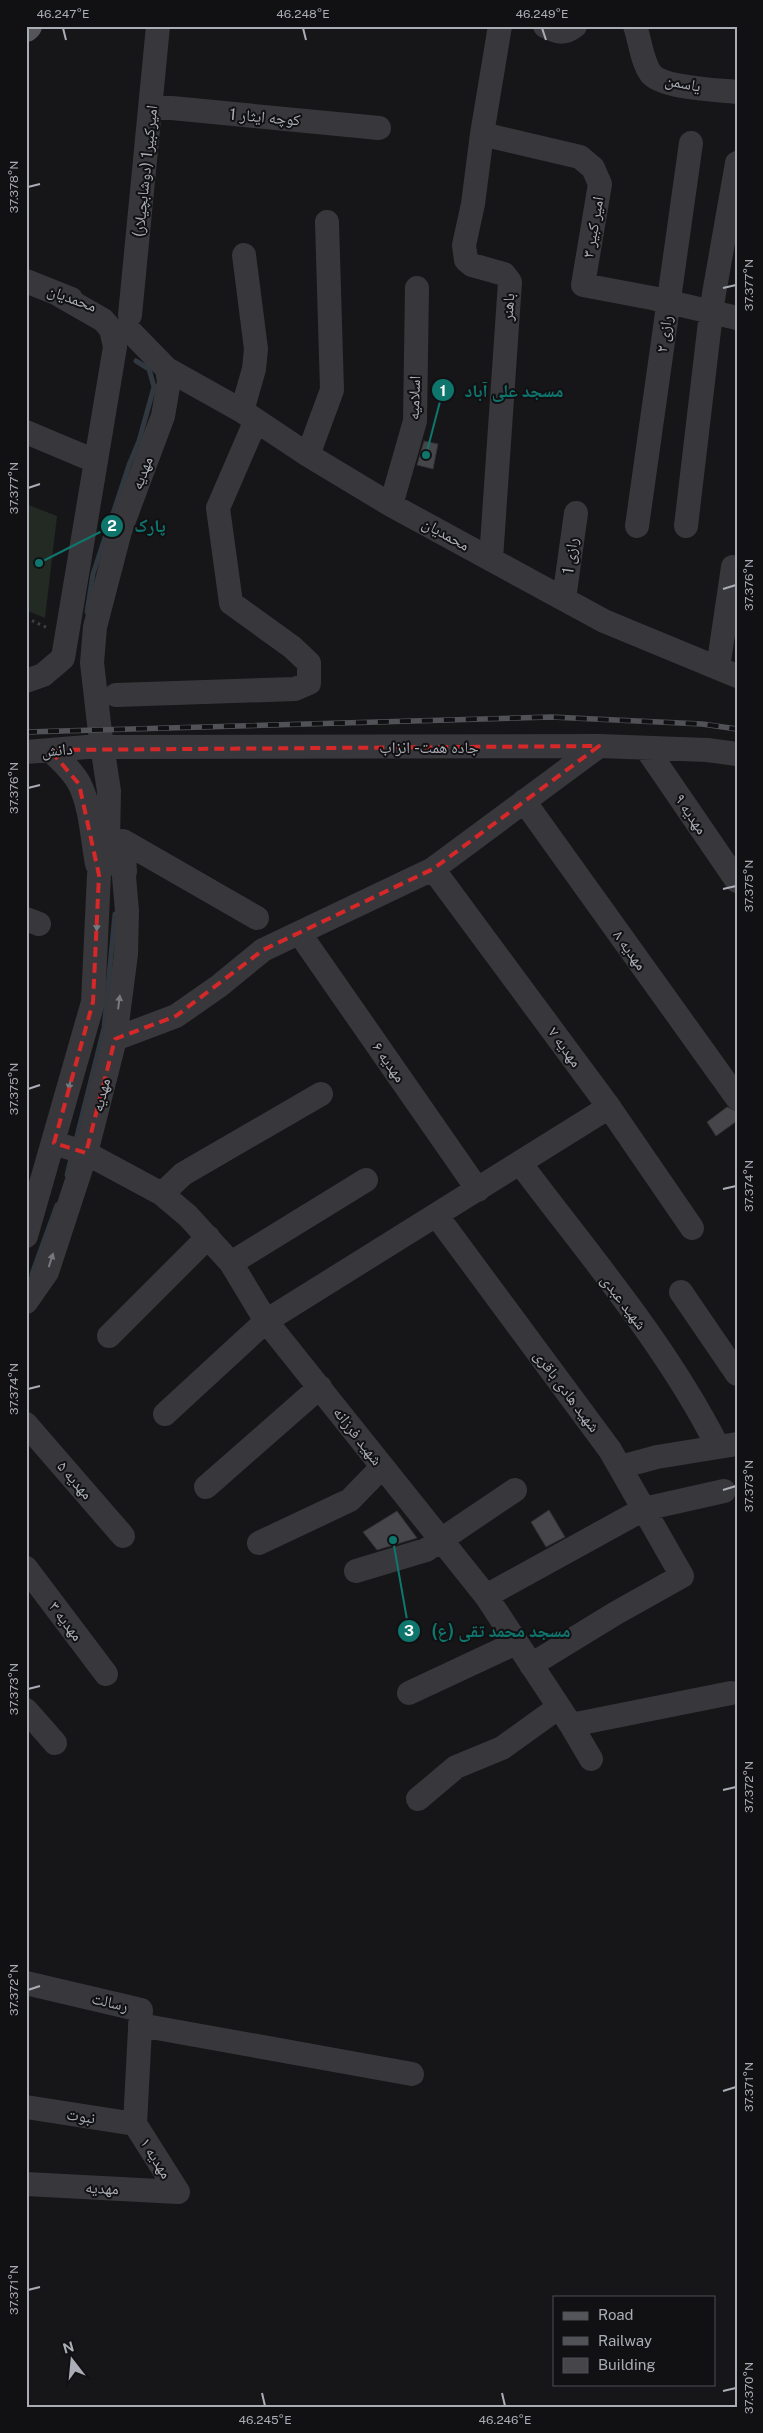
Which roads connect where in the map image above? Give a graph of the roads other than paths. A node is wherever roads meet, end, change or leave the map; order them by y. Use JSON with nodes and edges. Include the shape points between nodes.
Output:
{"nodes":[{"id":1,"x":158,"y":26,"type":"edge"},
{"id":2,"x":500,"y":26,"type":"edge"},
{"id":3,"x":545,"y":26,"type":"edge"},
{"id":4,"x":575,"y":26,"type":"edge"},
{"id":5,"x":636,"y":26,"type":"edge"},
{"id":6,"x":737,"y":92,"type":"edge"},
{"id":7,"x":151,"y":106,"type":"junction"},
{"id":8,"x":379,"y":128,"type":"dead end"},
{"id":9,"x":482,"y":134,"type":"junction"},
{"id":10,"x":691,"y":143,"type":"dead end"},
{"id":11,"x":737,"y":163,"type":"edge"},
{"id":12,"x":327,"y":222,"type":"dead end"},
{"id":13,"x":244,"y":255,"type":"dead end"},
{"id":14,"x":26,"y":281,"type":"edge"},
{"id":15,"x":416,"y":288,"type":"dead end"},
{"id":16,"x":669,"y":302,"type":"junction"},
{"id":17,"x":711,"y":311,"type":"junction"},
{"id":18,"x":737,"y":318,"type":"edge"},
{"id":19,"x":123,"y":322,"type":"junction"},
{"id":20,"x":167,"y":368,"type":"junction"},
{"id":21,"x":249,"y":416,"type":"junction"},
{"id":22,"x":26,"y":432,"type":"edge"},
{"id":23,"x":308,"y":455,"type":"junction"},
{"id":24,"x":95,"y":462,"type":"junction"},
{"id":25,"x":391,"y":505,"type":"junction"},
{"id":26,"x":576,"y":513,"type":"dead end"},
{"id":27,"x":637,"y":526,"type":"dead end"},
{"id":28,"x":686,"y":526,"type":"dead end"},
{"id":29,"x":491,"y":559,"type":"junction"},
{"id":30,"x":733,"y":567,"type":"dead end"},
{"id":31,"x":564,"y":599,"type":"junction"},
{"id":32,"x":727,"y":672,"type":"edge"},
{"id":33,"x":26,"y":681,"type":"edge"},
{"id":34,"x":116,"y":695,"type":"dead end"},
{"id":35,"x":599,"y":746,"type":"junction"},
{"id":36,"x":87,"y":747,"type":"joint"},
{"id":37,"x":646,"y":748,"type":"junction"},
{"id":38,"x":50,"y":750,"type":"junction"},
{"id":39,"x":26,"y":752,"type":"edge"},
{"id":40,"x":736,"y":755,"type":"edge"},
{"id":41,"x":524,"y":801,"type":"junction"},
{"id":42,"x":433,"y":869,"type":"junction"},
{"id":43,"x":101,"y":870,"type":"junction"},
{"id":44,"x":125,"y":874,"type":"junction"},
{"id":45,"x":737,"y":881,"type":"edge"},
{"id":46,"x":257,"y":918,"type":"dead end"},
{"id":47,"x":300,"y":934,"type":"junction"},
{"id":48,"x":114,"y":1039,"type":"junction"},
{"id":49,"x":321,"y":1094,"type":"dead end"},
{"id":50,"x":737,"y":1098,"type":"edge"},
{"id":51,"x":608,"y":1107,"type":"junction"},
{"id":52,"x":54,"y":1143,"type":"junction"},
{"id":53,"x":86,"y":1154,"type":"junction"},
{"id":54,"x":520,"y":1163,"type":"junction"},
{"id":55,"x":366,"y":1180,"type":"dead end"},
{"id":56,"x":478,"y":1190,"type":"junction"},
{"id":57,"x":162,"y":1194,"type":"junction"},
{"id":58,"x":437,"y":1216,"type":"junction"},
{"id":59,"x":692,"y":1228,"type":"dead end"},
{"id":60,"x":26,"y":1236,"type":"edge"},
{"id":61,"x":208,"y":1237,"type":"junction"},
{"id":62,"x":231,"y":1263,"type":"junction"},
{"id":63,"x":681,"y":1292,"type":"dead end"},
{"id":64,"x":26,"y":1302,"type":"edge"},
{"id":65,"x":266,"y":1321,"type":"junction"},
{"id":66,"x":109,"y":1336,"type":"dead end"},
{"id":67,"x":737,"y":1374,"type":"edge"},
{"id":68,"x":320,"y":1387,"type":"junction"},
{"id":69,"x":165,"y":1414,"type":"dead end"},
{"id":70,"x":26,"y":1424,"type":"edge"},
{"id":71,"x":727,"y":1446,"type":"edge"},
{"id":72,"x":382,"y":1467,"type":"junction"},
{"id":73,"x":620,"y":1467,"type":"junction"},
{"id":74,"x":206,"y":1487,"type":"dead end"},
{"id":75,"x":515,"y":1490,"type":"dead end"},
{"id":76,"x":724,"y":1491,"type":"dead end"},
{"id":77,"x":644,"y":1509,"type":"junction"},
{"id":78,"x":123,"y":1536,"type":"dead end"},
{"id":79,"x":440,"y":1539,"type":"junction"},
{"id":80,"x":259,"y":1543,"type":"dead end"},
{"id":81,"x":26,"y":1568,"type":"edge"},
{"id":82,"x":356,"y":1571,"type":"dead end"},
{"id":83,"x":486,"y":1596,"type":"junction"},
{"id":84,"x":516,"y":1643,"type":"junction"},
{"id":85,"x":532,"y":1665,"type":"junction"},
{"id":86,"x":106,"y":1674,"type":"dead end"},
{"id":87,"x":409,"y":1693,"type":"dead end"},
{"id":88,"x":731,"y":1693,"type":"dead end"},
{"id":89,"x":26,"y":1710,"type":"edge"},
{"id":90,"x":565,"y":1716,"type":"junction"},
{"id":91,"x":56,"y":1743,"type":"dead end"},
{"id":92,"x":591,"y":1759,"type":"dead end"},
{"id":93,"x":418,"y":1798,"type":"dead end"},
{"id":94,"x":26,"y":1983,"type":"edge"},
{"id":95,"x":140,"y":2025,"type":"junction"},
{"id":96,"x":412,"y":2074,"type":"dead end"},
{"id":97,"x":26,"y":2107,"type":"edge"},
{"id":98,"x":135,"y":2124,"type":"junction"},
{"id":99,"x":26,"y":2184,"type":"edge"},
{"id":100,"x":178,"y":2192,"type":"joint"}],
"edges":[{"from":1,"to":7,"type":"street","name":"امیرکبیر1 (دوشابچیلار)"},
{"from":2,"to":9,"type":"street","name":"باهنر"},
{"from":3,"to":4,"type":"street","via":[[560,33]]},
{"from":5,"to":6,"type":"street","name":"یاسمن","via":[[652,75],[668,83]]},
{"from":7,"to":8,"type":"street","name":"کوچه ایثار 1"},
{"from":7,"to":19,"type":"street","name":"امیرکبیر1 (دوشابچیلار)"},
{"from":9,"to":16,"type":"street","name":"امیر کبیر ۳","via":[[580,157],[593,168],[600,184],[583,285]]},
{"from":9,"to":29,"type":"street","name":"باهنر","via":[[464,254],[472,265],[504,274],[510,282]]},
{"from":10,"to":16,"type":"street","name":"رازی ۲"},
{"from":11,"to":17,"type":"street"},
{"from":12,"to":23,"type":"street","via":[[332,390]]},
{"from":13,"to":21,"type":"street","via":[[256,350]]},
{"from":14,"to":19,"type":"street","name":"محمدیان"},
{"from":15,"to":25,"type":"street","name":"اسلاميه","via":[[415,421]]},
{"from":16,"to":17,"type":"street"},
{"from":16,"to":27,"type":"street","name":"رازی ۲"},
{"from":17,"to":18,"type":"street"},
{"from":17,"to":28,"type":"street"},
{"from":19,"to":20,"type":"street"},
{"from":19,"to":24,"type":"street","name":"امیرکبیر1 (دوشابچیلار)","via":[[115,347]]},
{"from":20,"to":21,"type":"street","name":"محمدیان"},
{"from":20,"to":43,"type":"street","name":"مهدیه","via":[[169,381],[163,416],[120,531],[95,627],[92,663],[109,791],[108,841]]},
{"from":21,"to":23,"type":"street","name":"محمدیان"},
{"from":21,"to":34,"type":"street","via":[[218,508],[232,603],[309,663],[309,683],[295,690]]},
{"from":22,"to":24,"type":"street"},
{"from":23,"to":25,"type":"street","name":"محمدیان"},
{"from":24,"to":33,"type":"street","name":"امیرکبیر1 (دوشابچیلار)","via":[[63,658],[43,675]]},
{"from":25,"to":29,"type":"street","name":"محمدیان"},
{"from":26,"to":31,"type":"street","name":"رازی 1"},
{"from":29,"to":31,"type":"street","name":"محمدیان"},
{"from":30,"to":32,"type":"street"},
{"from":31,"to":32,"type":"street","name":"محمدیان","via":[[604,621]]},
{"from":35,"to":36,"type":"street","name":"جاده همت - انزاب","bridge":true},
{"from":35,"to":37,"type":"street","name":"جاده همت - انزاب"},
{"from":35,"to":41,"type":"street"},
{"from":36,"to":38,"type":"street","name":"دانش"},
{"from":37,"to":40,"type":"street","name":"جاده همت - انزاب","via":[[707,750]]},
{"from":37,"to":45,"type":"street","name":"مهدیه ۹"},
{"from":38,"to":39,"type":"street","name":"دانش"},
{"from":38,"to":43,"type":"street","via":[[79,784]]},
{"from":41,"to":42,"type":"street"},
{"from":41,"to":50,"type":"street","name":"مهدیه ۸"},
{"from":42,"to":47,"type":"street"},
{"from":42,"to":51,"type":"street","name":"مهدیه ۷"},
{"from":43,"to":44,"type":"street","via":[[112,861],[123,865]]},
{"from":43,"to":52,"type":"street","one_way":true,"via":[[92,1002]]},
{"from":44,"to":46,"type":"street","name":"مهدیه","via":[[122,841]]},
{"from":48,"to":44,"type":"street","name":"مهدیه","one_way":true,"via":[[126,954]]},
{"from":47,"to":48,"type":"street","via":[[262,950],[176,1016]]},
{"from":47,"to":56,"type":"street","name":"مهدیه ۶"},
{"from":48,"to":53,"type":"street","name":"مهدیه"},
{"from":49,"to":57,"type":"street","via":[[183,1174]]},
{"from":51,"to":54,"type":"street"},
{"from":51,"to":59,"type":"street","name":"مهدیه ۷"},
{"from":52,"to":53,"type":"street","name":"شهید فرزانه"},
{"from":52,"to":60,"type":"street"},
{"from":53,"to":57,"type":"street","name":"شهید فرزانه"},
{"from":64,"to":53,"type":"street","name":"مهدیه","one_way":true,"via":[[47,1272]]},
{"from":54,"to":56,"type":"street"},
{"from":54,"to":71,"type":"street","name":"شهید عبدی","via":[[646,1330]]},
{"from":55,"to":62,"type":"street"},
{"from":56,"to":58,"type":"street"},
{"from":57,"to":61,"type":"street","name":"شهید فرزانه"},
{"from":58,"to":65,"type":"street"},
{"from":58,"to":73,"type":"street","name":"شهید هادی باقری"},
{"from":61,"to":62,"type":"street","name":"شهید فرزانه"},
{"from":61,"to":66,"type":"street"},
{"from":62,"to":65,"type":"street","name":"شهید فرزانه"},
{"from":63,"to":67,"type":"street"},
{"from":65,"to":68,"type":"street","name":"شهید فرزانه"},
{"from":65,"to":69,"type":"street"},
{"from":68,"to":72,"type":"street","name":"شهید فرزانه"},
{"from":68,"to":74,"type":"street"},
{"from":70,"to":78,"type":"street","name":"مهدیه ۵"},
{"from":71,"to":73,"type":"street"},
{"from":72,"to":79,"type":"street","name":"شهید فرزانه"},
{"from":72,"to":80,"type":"street","via":[[350,1500]]},
{"from":73,"to":77,"type":"street","name":"شهید هادی باقری"},
{"from":75,"to":79,"type":"street"},
{"from":76,"to":77,"type":"street"},
{"from":77,"to":83,"type":"street"},
{"from":77,"to":85,"type":"street","name":"شهید هادی باقری","via":[[682,1576]]},
{"from":79,"to":82,"type":"street","via":[[426,1550]]},
{"from":79,"to":83,"type":"street","name":"شهید فرزانه"},
{"from":81,"to":86,"type":"street","name":"مهدیه ۳"},
{"from":83,"to":84,"type":"street","name":"شهید فرزانه"},
{"from":84,"to":85,"type":"street","name":"شهید فرزانه"},
{"from":84,"to":87,"type":"street"},
{"from":85,"to":90,"type":"street","name":"شهید فرزانه"},
{"from":88,"to":90,"type":"street"},
{"from":89,"to":91,"type":"street"},
{"from":90,"to":92,"type":"street","name":"شهید فرزانه"},
{"from":90,"to":93,"type":"street","via":[[456,1767]]},
{"from":94,"to":95,"type":"street","name":"رسالت","via":[[141,2010]]},
{"from":95,"to":96,"type":"street"},
{"from":95,"to":98,"type":"street","name":"رسالت"},
{"from":97,"to":98,"type":"street","name":"نبوت"},
{"from":98,"to":100,"type":"street","name":"مهدیه ۱"},
{"from":99,"to":100,"type":"street","name":"مهدیه"}]}
